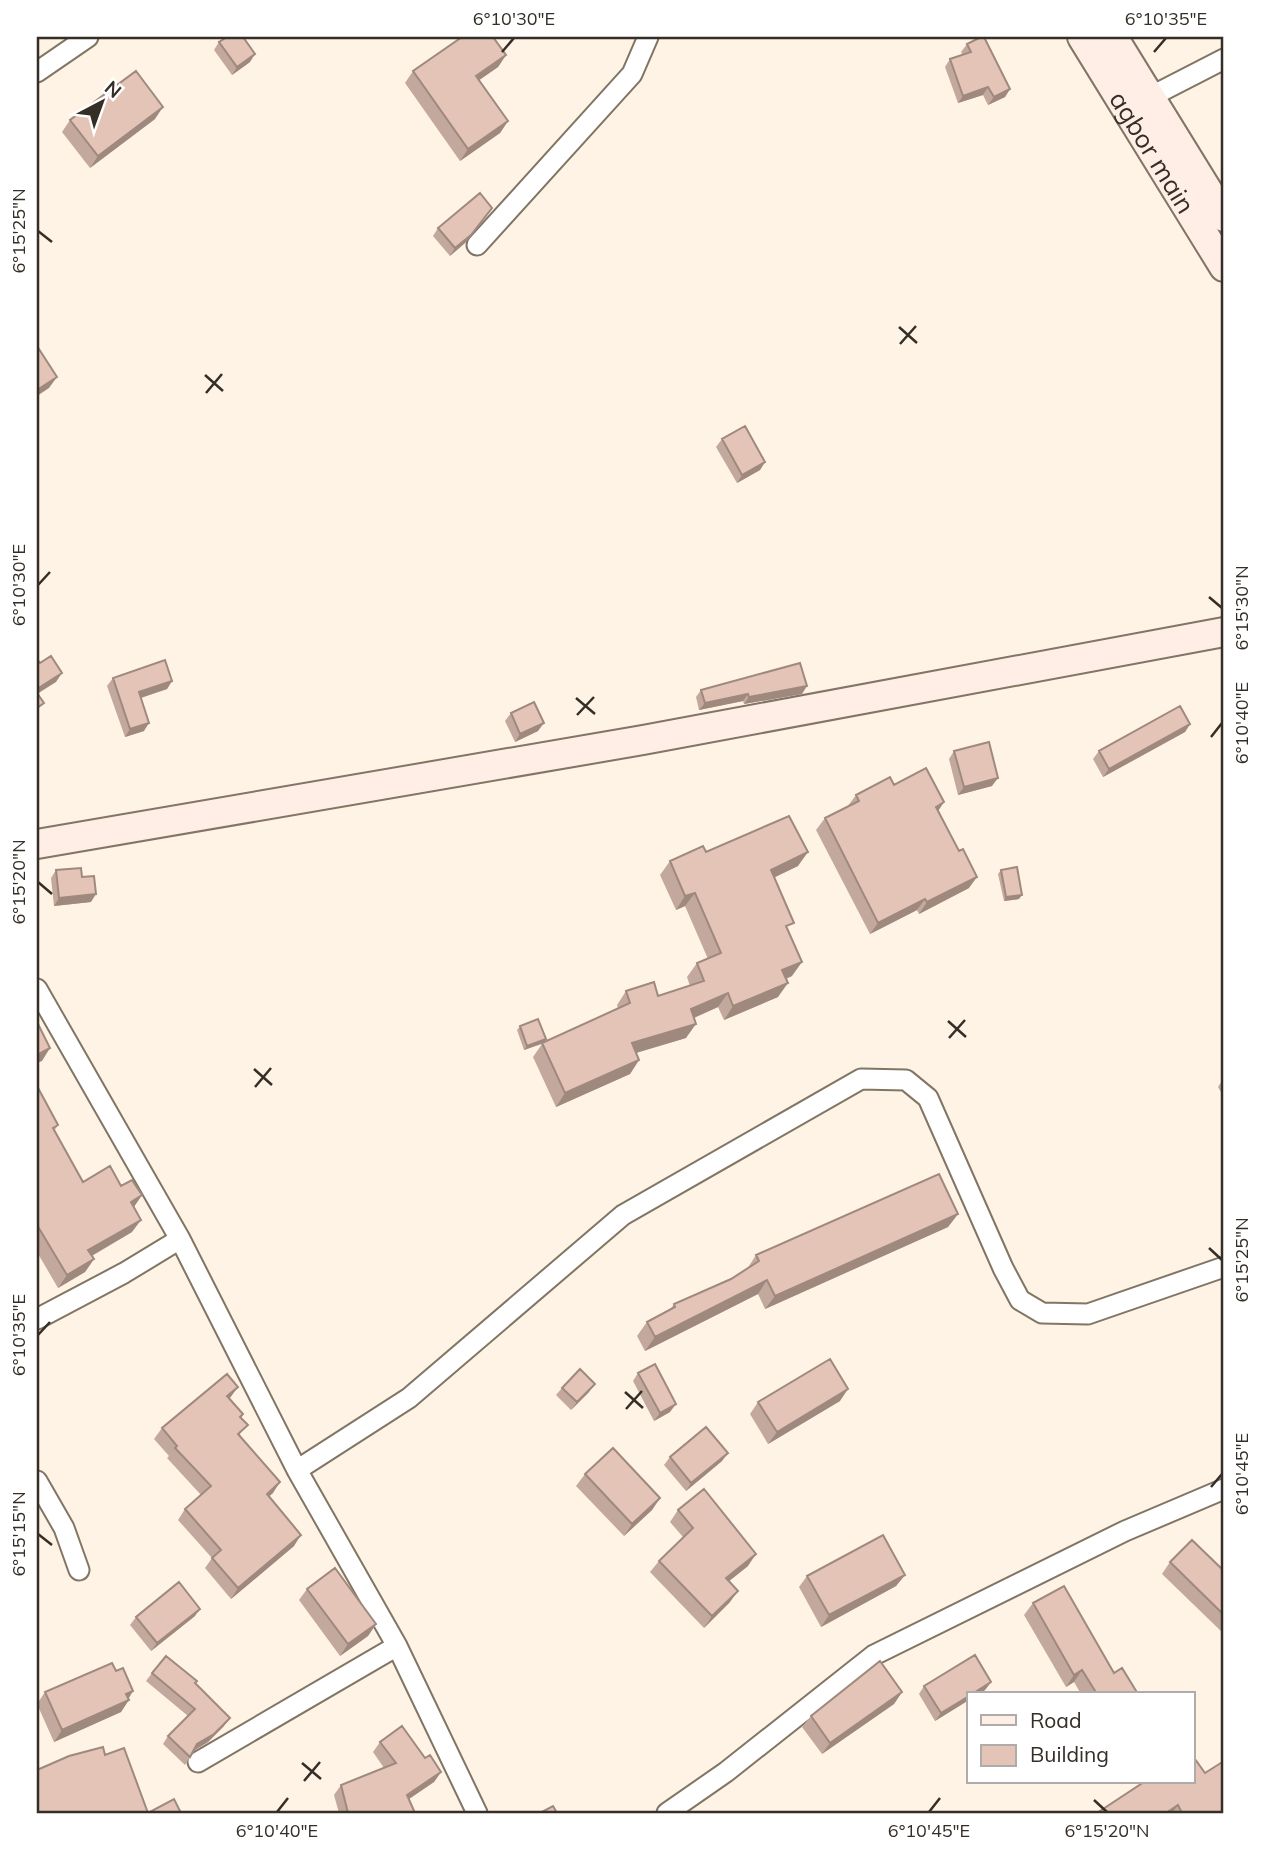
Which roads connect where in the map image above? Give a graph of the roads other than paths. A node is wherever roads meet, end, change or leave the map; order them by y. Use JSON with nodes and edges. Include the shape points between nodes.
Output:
{"nodes":[{"id":1,"x":88,"y":37,"type":"edge"},
{"id":2,"x":648,"y":37,"type":"edge"},
{"id":3,"x":1082,"y":37,"type":"edge"},
{"id":4,"x":1113,"y":37,"type":"edge"},
{"id":5,"x":1224,"y":59,"type":"edge"},
{"id":6,"x":37,"y":72,"type":"edge"},
{"id":7,"x":1150,"y":97,"type":"junction"},
{"id":8,"x":1224,"y":217,"type":"edge"},
{"id":9,"x":477,"y":245,"type":"dead end"},
{"id":10,"x":1224,"y":267,"type":"edge"},
{"id":11,"x":1224,"y":632,"type":"edge"},
{"id":12,"x":37,"y":844,"type":"edge"},
{"id":13,"x":37,"y":989,"type":"edge"},
{"id":14,"x":180,"y":1239,"type":"junction"},
{"id":15,"x":1224,"y":1267,"type":"edge"},
{"id":16,"x":37,"y":1319,"type":"edge"},
{"id":17,"x":297,"y":1470,"type":"junction"},
{"id":18,"x":37,"y":1481,"type":"edge"},
{"id":19,"x":1224,"y":1489,"type":"edge"},
{"id":20,"x":79,"y":1570,"type":"dead end"},
{"id":21,"x":397,"y":1646,"type":"junction"},
{"id":22,"x":198,"y":1762,"type":"dead end"},
{"id":23,"x":477,"y":1813,"type":"edge"},
{"id":24,"x":667,"y":1813,"type":"edge"}],
"edges":[{"from":1,"to":6,"type":"street"},
{"from":2,"to":9,"type":"street","via":[[632,74]]},
{"from":3,"to":10,"type":"street","name":"agbor main"},
{"from":4,"to":7,"type":"street","name":"agbor main"},
{"from":5,"to":7,"type":"street"},
{"from":7,"to":8,"type":"street","name":"agbor main"},
{"from":11,"to":12,"type":"street","via":[[643,740]]},
{"from":13,"to":14,"type":"street"},
{"from":14,"to":16,"type":"street"},
{"from":14,"to":17,"type":"street"},
{"from":15,"to":17,"type":"street","via":[[1088,1314],[1042,1313],[1020,1300],[1003,1268],[928,1098],[906,1080],[862,1079],[623,1215],[409,1398]]},
{"from":17,"to":21,"type":"street"},
{"from":18,"to":20,"type":"street","via":[[64,1528]]},
{"from":19,"to":24,"type":"street","via":[[1125,1531],[874,1655]]},
{"from":21,"to":22,"type":"street"},
{"from":21,"to":23,"type":"street"}]}
